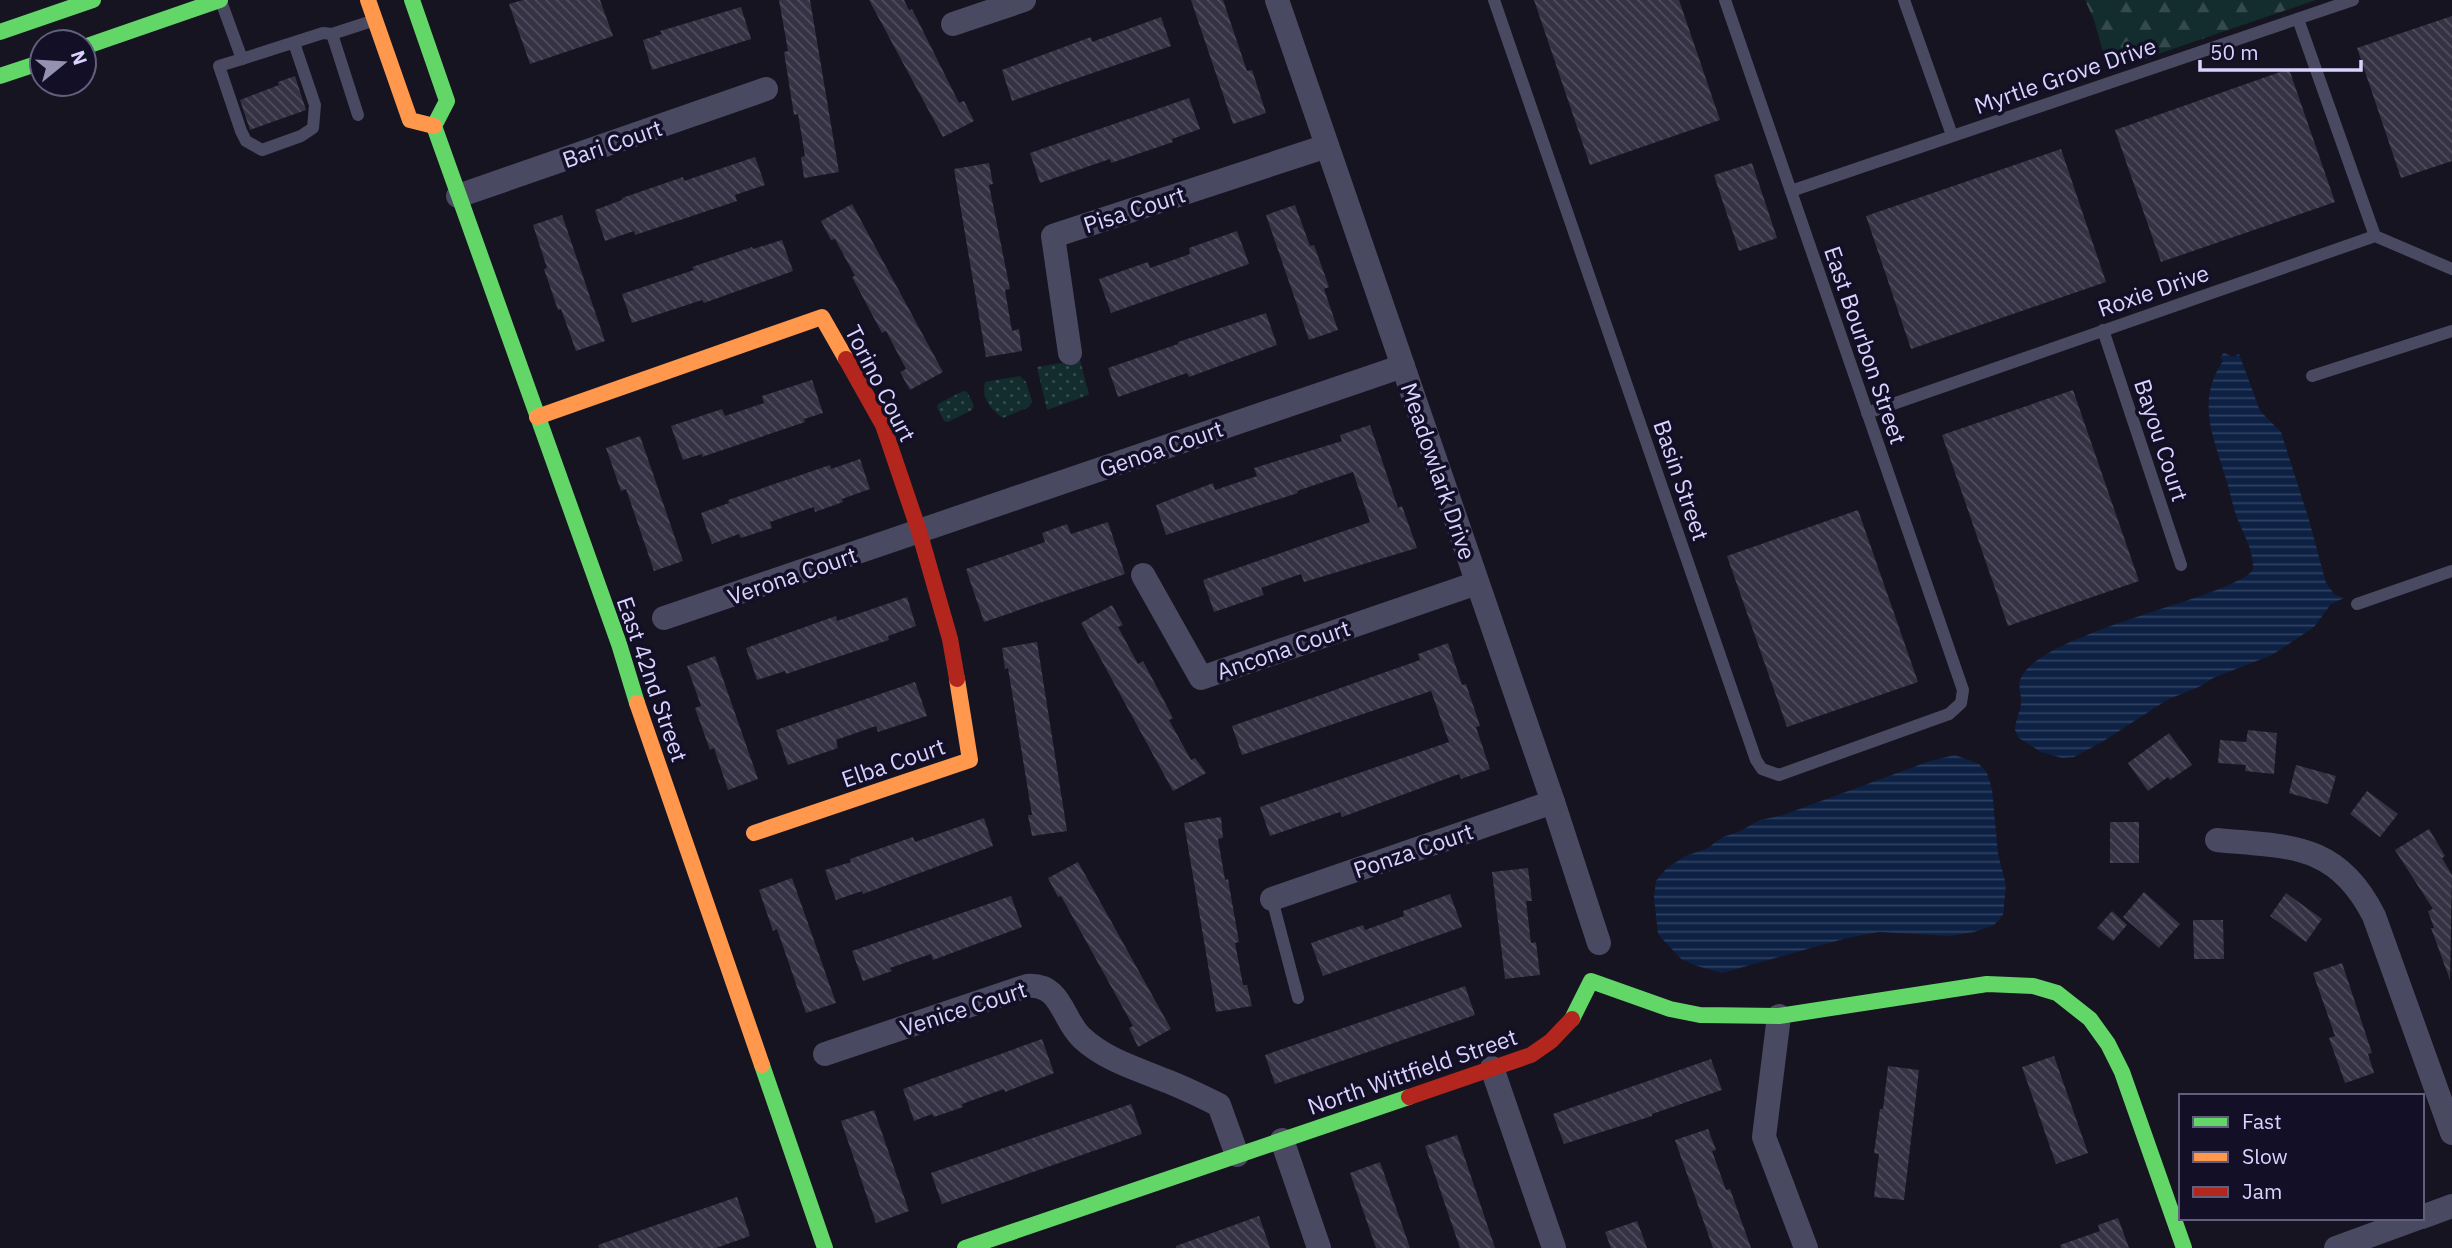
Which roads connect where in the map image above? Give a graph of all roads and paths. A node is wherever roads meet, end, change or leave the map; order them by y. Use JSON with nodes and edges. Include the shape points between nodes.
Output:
{"nodes":[{"id":1,"x":93,"y":0,"type":"edge"},
{"id":2,"x":220,"y":0,"type":"edge"},
{"id":3,"x":368,"y":0,"type":"edge"},
{"id":4,"x":1024,"y":0,"type":"edge"},
{"id":5,"x":1277,"y":0,"type":"edge"},
{"id":6,"x":1494,"y":0,"type":"edge"},
{"id":7,"x":1725,"y":0,"type":"edge"},
{"id":8,"x":1904,"y":0,"type":"edge"},
{"id":9,"x":2353,"y":0,"type":"edge"},
{"id":10,"x":416,"y":3,"type":"edge"},
{"id":11,"x":2298,"y":19,"type":"junction"},
{"id":12,"x":375,"y":20,"type":"junction"},
{"id":13,"x":953,"y":24,"type":"dead end"},
{"id":14,"x":0,"y":32,"type":"edge"},
{"id":15,"x":332,"y":34,"type":"junction"},
{"id":16,"x":98,"y":42,"type":"edge"},
{"id":17,"x":294,"y":43,"type":"junction"},
{"id":18,"x":242,"y":59,"type":"junction"},
{"id":19,"x":28,"y":67,"type":"edge"},
{"id":20,"x":0,"y":76,"type":"edge"},
{"id":21,"x":766,"y":89,"type":"dead end"},
{"id":22,"x":358,"y":115,"type":"dead end"},
{"id":23,"x":434,"y":126,"type":"junction"},
{"id":24,"x":1952,"y":135,"type":"junction"},
{"id":25,"x":1327,"y":146,"type":"junction"},
{"id":26,"x":1791,"y":191,"type":"junction"},
{"id":27,"x":458,"y":196,"type":"junction"},
{"id":28,"x":2375,"y":236,"type":"junction"},
{"id":29,"x":2452,"y":269,"type":"edge"},
{"id":30,"x":2103,"y":330,"type":"junction"},
{"id":31,"x":2452,"y":331,"type":"edge"},
{"id":32,"x":1070,"y":353,"type":"dead end"},
{"id":33,"x":1402,"y":366,"type":"junction"},
{"id":34,"x":2312,"y":376,"type":"dead end"},
{"id":35,"x":1867,"y":413,"type":"junction"},
{"id":36,"x":537,"y":417,"type":"junction"},
{"id":37,"x":919,"y":531,"type":"junction"},
{"id":38,"x":2181,"y":565,"type":"dead end"},
{"id":39,"x":2452,"y":571,"type":"edge"},
{"id":40,"x":1143,"y":575,"type":"dead end"},
{"id":41,"x":1477,"y":583,"type":"junction"},
{"id":42,"x":2357,"y":604,"type":"dead end"},
{"id":43,"x":664,"y":618,"type":"dead end"},
{"id":44,"x":950,"y":639,"type":"joint"},
{"id":45,"x":1961,"y":703,"type":"joint"},
{"id":46,"x":1553,"y":802,"type":"junction"},
{"id":47,"x":754,"y":833,"type":"dead end"},
{"id":48,"x":2217,"y":840,"type":"dead end"},
{"id":49,"x":1272,"y":899,"type":"joint"},
{"id":50,"x":1599,"y":943,"type":"dead end"},
{"id":51,"x":1298,"y":998,"type":"dead end"},
{"id":52,"x":1779,"y":1016,"type":"junction"},
{"id":53,"x":825,"y":1054,"type":"dead end"},
{"id":54,"x":1492,"y":1068,"type":"junction"},
{"id":55,"x":2452,"y":1133,"type":"edge"},
{"id":56,"x":1282,"y":1140,"type":"junction"},
{"id":57,"x":1237,"y":1155,"type":"junction"},
{"id":58,"x":2452,"y":1206,"type":"edge"},
{"id":59,"x":2424,"y":1216,"type":"edge"},
{"id":60,"x":2412,"y":1220,"type":"edge"},
{"id":61,"x":825,"y":1248,"type":"edge"},
{"id":62,"x":965,"y":1248,"type":"edge"},
{"id":63,"x":1320,"y":1248,"type":"edge"},
{"id":64,"x":1555,"y":1248,"type":"edge"},
{"id":65,"x":1806,"y":1248,"type":"edge"},
{"id":66,"x":2183,"y":1248,"type":"edge"},
{"id":67,"x":2336,"y":1248,"type":"edge"}],
"edges":[{"from":1,"to":14,"type":"street"},
{"from":2,"to":16,"type":"street"},
{"from":2,"to":18,"type":"lane"},
{"from":3,"to":12,"type":"street"},
{"from":4,"to":13,"type":"street"},
{"from":5,"to":25,"type":"street","name":"Meadowlark Drive"},
{"from":6,"to":45,"type":"lane","name":"Basin Street","via":[[1760,766],[1772,774],[1784,774],[1949,714]]},
{"from":7,"to":26,"type":"lane","name":"East Bourbon Street"},
{"from":8,"to":24,"type":"lane"},
{"from":9,"to":11,"type":"lane","name":"Myrtle Grove Drive"},
{"from":10,"to":23,"type":"street","via":[[447,101]]},
{"from":11,"to":24,"type":"lane","name":"Myrtle Grove Drive"},
{"from":11,"to":28,"type":"lane"},
{"from":12,"to":15,"type":"lane"},
{"from":12,"to":23,"type":"street","via":[[410,120]]},
{"from":15,"to":17,"type":"lane"},
{"from":15,"to":22,"type":"lane"},
{"from":17,"to":18,"type":"lane"},
{"from":17,"to":18,"type":"lane","via":[[315,104],[313,128],[261,150],[246,141],[219,66]]},
{"from":19,"to":20,"type":"street"},
{"from":21,"to":27,"type":"street","name":"Bari Court"},
{"from":23,"to":27,"type":"street","name":"East 42nd Street"},
{"from":24,"to":26,"type":"lane","name":"Myrtle Grove Drive"},
{"from":25,"to":32,"type":"street","name":"Pisa Court","via":[[1053,236]]},
{"from":25,"to":33,"type":"street","name":"Meadowlark Drive"},
{"from":26,"to":35,"type":"lane","name":"East Bourbon Street"},
{"from":27,"to":36,"type":"street","name":"East 42nd Street"},
{"from":28,"to":29,"type":"lane"},
{"from":28,"to":30,"type":"lane","name":"Roxie Drive"},
{"from":30,"to":35,"type":"lane","name":"Roxie Drive"},
{"from":30,"to":38,"type":"lane","name":"Bayou Court"},
{"from":31,"to":34,"type":"lane"},
{"from":33,"to":37,"type":"street","name":"Genoa Court"},
{"from":33,"to":41,"type":"street","name":"Meadowlark Drive"},
{"from":35,"to":45,"type":"lane","name":"East Bourbon Street","via":[[1964,690]]},
{"from":36,"to":37,"type":"street","name":"Torino Court","via":[[822,317],[883,425]]},
{"from":36,"to":61,"type":"street","name":"East 42nd Street"},
{"from":37,"to":43,"type":"street","name":"Verona Court"},
{"from":37,"to":44,"type":"street","name":"Torino Court"},
{"from":39,"to":42,"type":"lane"},
{"from":40,"to":41,"type":"street","name":"Ancona Court","via":[[1201,678]]},
{"from":41,"to":46,"type":"street","name":"Meadowlark Drive"},
{"from":44,"to":47,"type":"street","name":"Elba Court","via":[[970,760]]},
{"from":46,"to":49,"type":"street","name":"Ponza Court"},
{"from":46,"to":50,"type":"street","name":"Meadowlark Drive"},
{"from":48,"to":55,"type":"street","via":[[2302,850],[2330,863],[2353,882],[2374,916]]},
{"from":49,"to":51,"type":"lane"},
{"from":52,"to":54,"type":"street","name":"North Wittfield Street","via":[[1700,1015],[1591,981],[1578,1012],[1554,1039],[1531,1055]]},
{"from":52,"to":65,"type":"street","via":[[1764,1137]]},
{"from":52,"to":66,"type":"street","name":"North Wittfield Street","via":[[1987,984],[2032,986],[2057,993],[2090,1019],[2122,1072]]},
{"from":53,"to":57,"type":"street","name":"Venice Court","via":[[1039,985],[1051,993],[1079,1035],[1100,1052],[1219,1105]]},
{"from":54,"to":56,"type":"street","name":"North Wittfield Street"},
{"from":54,"to":64,"type":"street"},
{"from":56,"to":57,"type":"street","name":"North Wittfield Street"},
{"from":56,"to":63,"type":"street"},
{"from":57,"to":62,"type":"street","name":"North Wittfield Street"},
{"from":58,"to":59,"type":"street"},
{"from":60,"to":67,"type":"street"}]}
